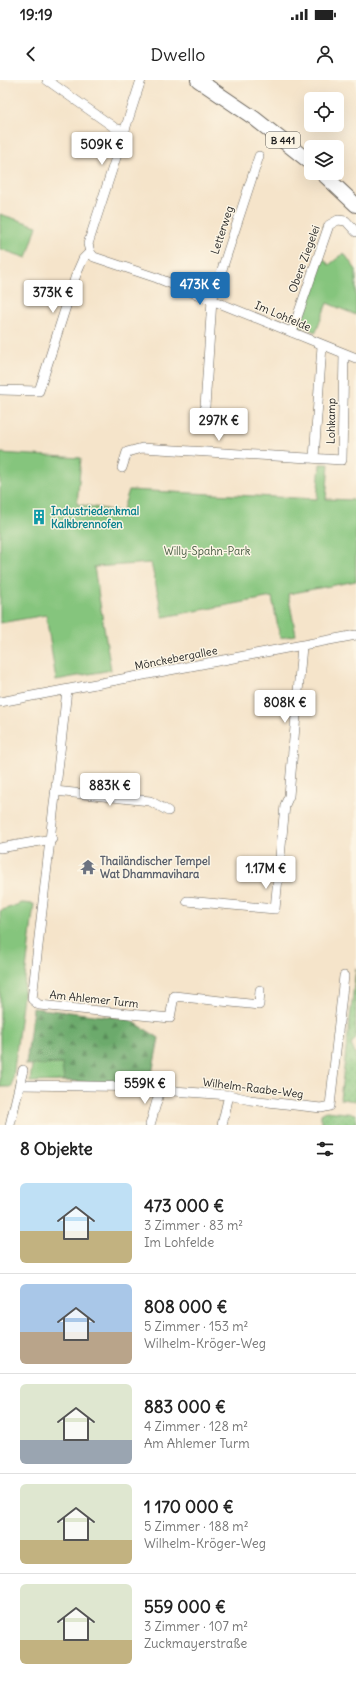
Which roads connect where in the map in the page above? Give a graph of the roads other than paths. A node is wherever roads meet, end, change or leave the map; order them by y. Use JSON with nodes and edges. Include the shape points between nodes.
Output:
{"nodes":[{"id":1,"x":47,"y":80,"type":"edge"},
{"id":2,"x":141,"y":80,"type":"edge"},
{"id":3,"x":198,"y":80,"type":"edge"},
{"id":4,"x":125,"y":131,"type":"junction"},
{"id":5,"x":259,"y":156,"type":"dead end"},
{"id":6,"x":304,"y":157,"type":"edge"},
{"id":7,"x":329,"y":180,"type":"edge"},
{"id":8,"x":356,"y":205,"type":"edge"},
{"id":9,"x":356,"y":232,"type":"edge"},
{"id":10,"x":90,"y":252,"type":"junction"},
{"id":11,"x":212,"y":300,"type":"junction"},
{"id":12,"x":292,"y":332,"type":"junction"},
{"id":13,"x":322,"y":346,"type":"junction"},
{"id":14,"x":344,"y":354,"type":"junction"},
{"id":15,"x":356,"y":358,"type":"edge"},
{"id":16,"x":0,"y":390,"type":"edge"},
{"id":17,"x":205,"y":407,"type":"dead end"},
{"id":18,"x":314,"y":458,"type":"junction"},
{"id":19,"x":122,"y":468,"type":"dead end"},
{"id":20,"x":356,"y":635,"type":"edge"},
{"id":21,"x":302,"y":646,"type":"junction"},
{"id":22,"x":67,"y":690,"type":"junction"},
{"id":23,"x":0,"y":702,"type":"edge"},
{"id":24,"x":55,"y":790,"type":"junction"},
{"id":25,"x":168,"y":811,"type":"dead end"},
{"id":26,"x":52,"y":839,"type":"junction"},
{"id":27,"x":0,"y":848,"type":"edge"},
{"id":28,"x":187,"y":902,"type":"dead end"},
{"id":29,"x":344,"y":976,"type":"dead end"},
{"id":30,"x":260,"y":990,"type":"dead end"},
{"id":31,"x":23,"y":1070,"type":"dead end"},
{"id":32,"x":20,"y":1085,"type":"junction"},
{"id":33,"x":160,"y":1090,"type":"junction"},
{"id":34,"x":229,"y":1095,"type":"junction"},
{"id":35,"x":10,"y":1125,"type":"edge"},
{"id":36,"x":150,"y":1125,"type":"edge"},
{"id":37,"x":222,"y":1125,"type":"edge"}],
"edges":[{"from":1,"to":4,"type":"street","via":[[115,128]]},
{"from":2,"to":4,"type":"street"},
{"from":3,"to":6,"type":"main road","number":"B 441","via":[[254,118]]},
{"from":4,"to":10,"type":"street","via":[[88,244]]},
{"from":5,"to":11,"type":"street","name":"Letterweg"},
{"from":7,"to":8,"type":"main road"},
{"from":9,"to":12,"type":"street","name":"Obere Ziegelei","via":[[346,221],[338,220],[329,225]]},
{"from":10,"to":11,"type":"street","name":"Im Lohfelde","via":[[94,257]]},
{"from":10,"to":16,"type":"street","via":[[83,259],[76,275],[39,391]]},
{"from":11,"to":12,"type":"street","name":"Im Lohfelde"},
{"from":11,"to":17,"type":"street","name":"Letterweg"},
{"from":12,"to":13,"type":"street","name":"Im Lohfelde"},
{"from":13,"to":14,"type":"street","name":"Im Lohfelde"},
{"from":13,"to":18,"type":"street","name":"Lohkamp"},
{"from":14,"to":15,"type":"street","name":"Im Lohfelde"},
{"from":14,"to":18,"type":"street","name":"Lohkamp","via":[[342,460]]},
{"from":18,"to":19,"type":"street","name":"Lohkamp","via":[[142,448],[127,452]]},
{"from":20,"to":21,"type":"street","name":"Mönckebergallee"},
{"from":21,"to":22,"type":"street","name":"Mönckebergallee"},
{"from":21,"to":28,"type":"street","via":[[289,796],[285,805],[275,909]]},
{"from":22,"to":23,"type":"street","name":"Mönckebergallee"},
{"from":22,"to":24,"type":"street","name":"Am Ahlemer Turm"},
{"from":24,"to":25,"type":"street","via":[[150,801]]},
{"from":24,"to":26,"type":"street","name":"Am Ahlemer Turm"},
{"from":26,"to":27,"type":"street"},
{"from":26,"to":30,"type":"street","name":"Am Ahlemer Turm","via":[[32,999],[39,1005],[170,1018],[174,996],[259,1005]]},
{"from":29,"to":34,"type":"street","name":"Wilhelm-Raabe-Weg","via":[[330,1106],[321,1108],[250,1100]]},
{"from":31,"to":32,"type":"street"},
{"from":32,"to":33,"type":"street","name":"Wilhelm-Raabe-Weg","via":[[155,1087]]},
{"from":32,"to":35,"type":"street"},
{"from":33,"to":34,"type":"street","name":"Wilhelm-Raabe-Weg"},
{"from":33,"to":36,"type":"street"},
{"from":34,"to":37,"type":"street"}]}
